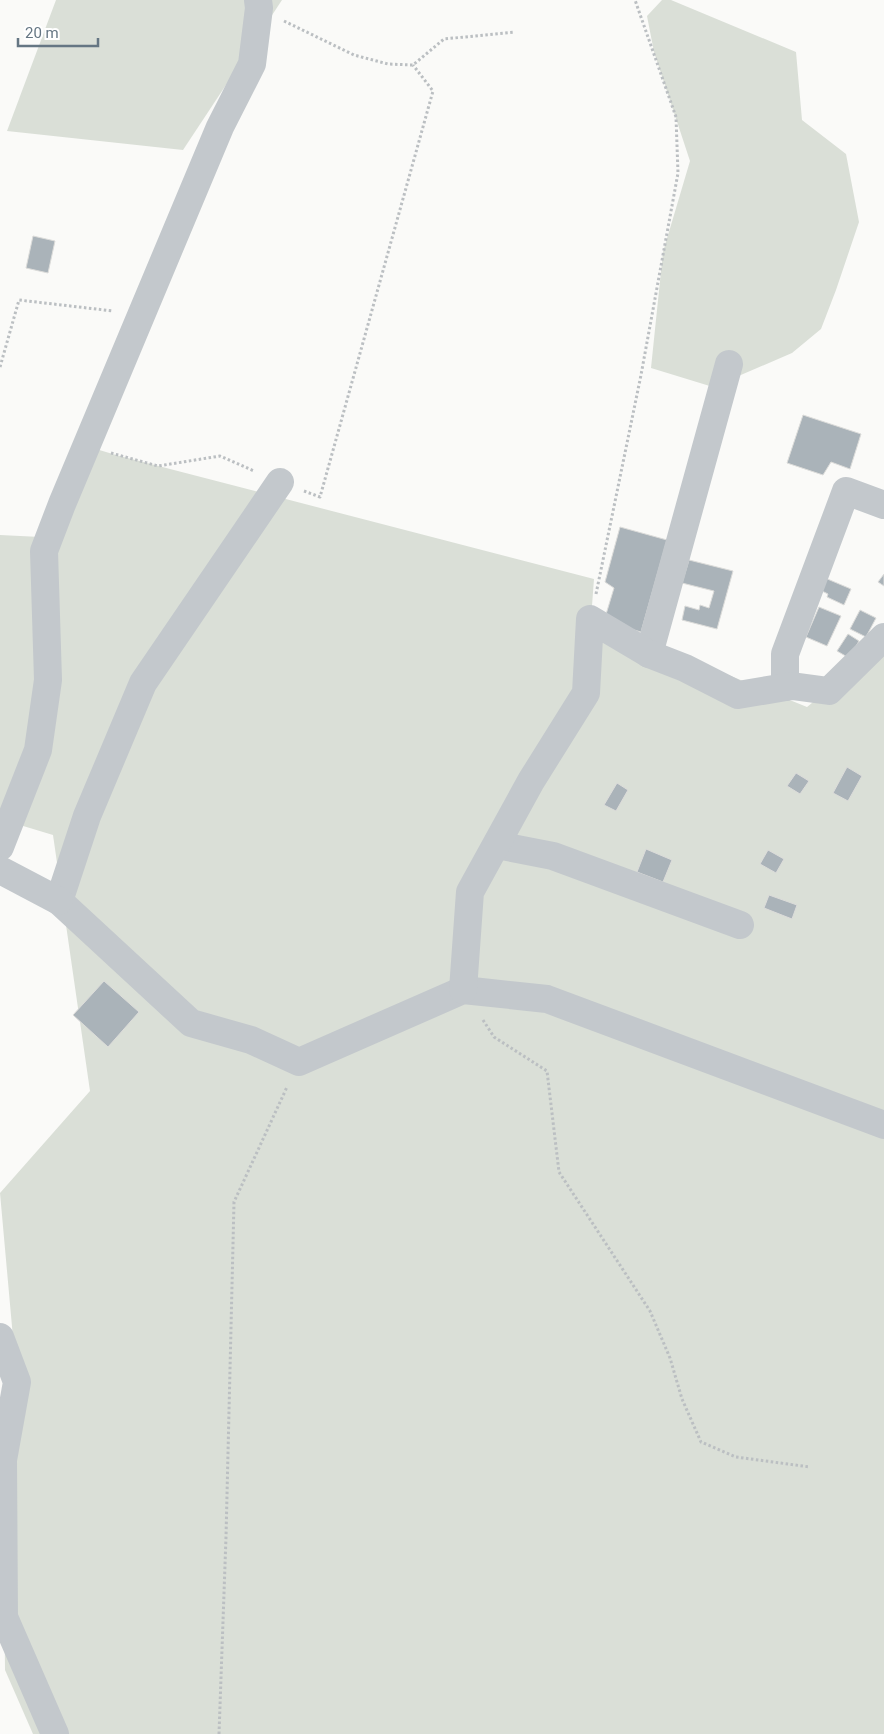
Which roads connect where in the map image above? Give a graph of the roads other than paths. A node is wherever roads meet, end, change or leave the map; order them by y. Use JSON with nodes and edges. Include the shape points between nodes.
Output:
{"nodes":[{"id":1,"x":259,"y":4,"type":"edge"},
{"id":2,"x":729,"y":364,"type":"dead end"},
{"id":3,"x":280,"y":482,"type":"road end"},
{"id":4,"x":884,"y":505,"type":"edge"},
{"id":5,"x":884,"y":637,"type":"edge"},
{"id":6,"x":648,"y":654,"type":"junction"},
{"id":7,"x":785,"y":687,"type":"junction"},
{"id":8,"x":497,"y":845,"type":"junction"},
{"id":9,"x":0,"y":847,"type":"edge"},
{"id":10,"x":0,"y":870,"type":"edge"},
{"id":11,"x":59,"y":901,"type":"junction"},
{"id":12,"x":740,"y":925,"type":"dead end"},
{"id":13,"x":462,"y":990,"type":"junction"},
{"id":14,"x":884,"y":1125,"type":"edge"},
{"id":15,"x":0,"y":1337,"type":"edge"},
{"id":16,"x":1,"y":1460,"type":"edge"},
{"id":17,"x":2,"y":1617,"type":"edge"},
{"id":18,"x":56,"y":1734,"type":"edge"}],
"edges":[{"from":1,"to":9,"type":"street","via":[[252,64],[220,127],[44,551],[48,680],[38,750]]},
{"from":2,"to":6,"type":"street"},
{"from":3,"to":11,"type":"street","via":[[143,683],[87,816]]},
{"from":4,"to":7,"type":"street","via":[[846,491],[785,654]]},
{"from":5,"to":7,"type":"street","via":[[829,691]]},
{"from":6,"to":7,"type":"street","via":[[685,668],[738,695]]},
{"from":6,"to":8,"type":"street","via":[[590,619],[586,693],[531,781]]},
{"from":8,"to":12,"type":"street","via":[[554,856]]},
{"from":8,"to":13,"type":"street","via":[[470,892]]},
{"from":10,"to":11,"type":"street"},
{"from":11,"to":13,"type":"street","via":[[191,1023],[251,1040],[299,1062]]},
{"from":13,"to":14,"type":"street","via":[[547,999]]},
{"from":15,"to":16,"type":"street","via":[[17,1382]]},
{"from":16,"to":17,"type":"street"},
{"from":17,"to":18,"type":"street"}]}
